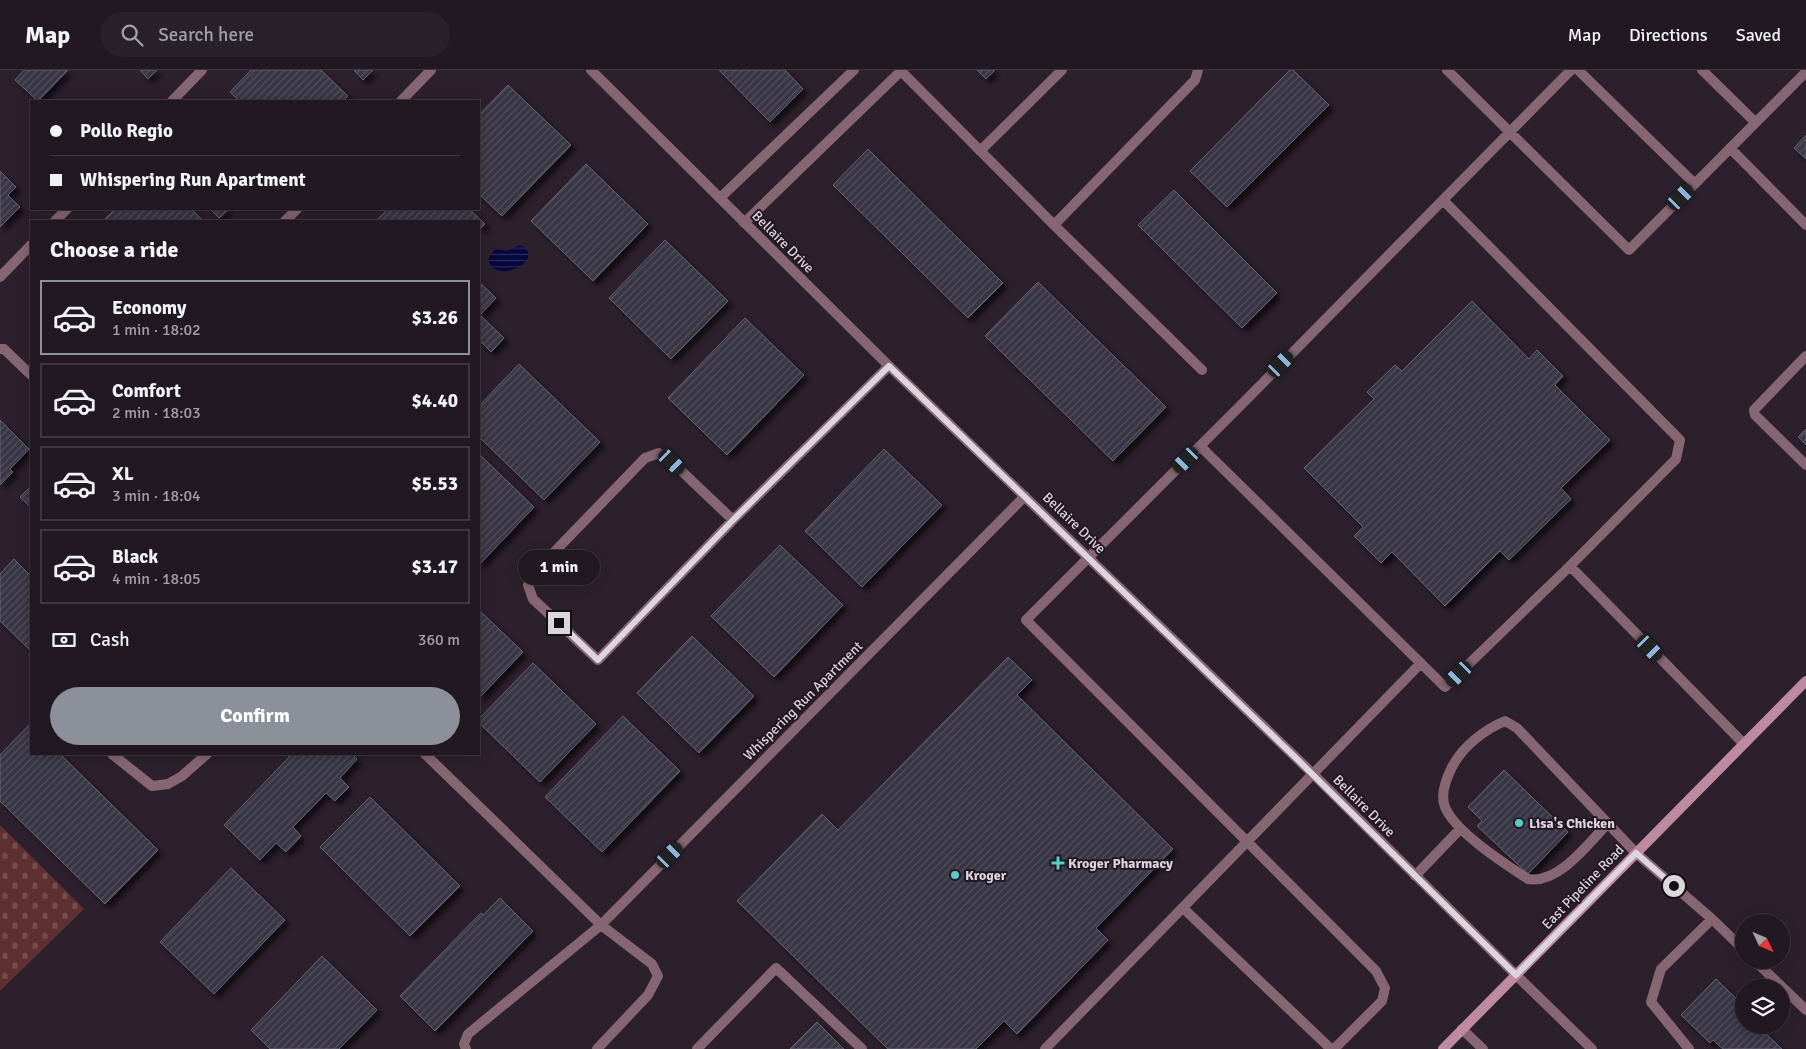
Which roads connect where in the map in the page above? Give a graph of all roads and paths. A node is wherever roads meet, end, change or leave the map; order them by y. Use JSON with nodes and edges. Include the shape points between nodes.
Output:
{"nodes":[{"id":1,"x":202,"y":70,"type":"edge"},
{"id":2,"x":431,"y":70,"type":"edge"},
{"id":3,"x":591,"y":70,"type":"edge"},
{"id":4,"x":854,"y":70,"type":"edge"},
{"id":5,"x":1062,"y":70,"type":"edge"},
{"id":6,"x":1198,"y":70,"type":"edge"},
{"id":7,"x":1447,"y":70,"type":"edge"},
{"id":8,"x":1571,"y":70,"type":"edge"},
{"id":9,"x":1578,"y":70,"type":"edge"},
{"id":10,"x":1702,"y":70,"type":"edge"},
{"id":11,"x":900,"y":71,"type":"edge"},
{"id":12,"x":1806,"y":72,"type":"edge"},
{"id":13,"x":173,"y":100,"type":"edge"},
{"id":14,"x":402,"y":100,"type":"edge"},
{"id":15,"x":1756,"y":122,"type":"junction"},
{"id":16,"x":1510,"y":132,"type":"junction"},
{"id":17,"x":1730,"y":148,"type":"junction"},
{"id":18,"x":980,"y":151,"type":"junction"},
{"id":19,"x":1694,"y":184,"type":"junction"},
{"id":20,"x":720,"y":198,"type":"junction"},
{"id":21,"x":1443,"y":200,"type":"junction"},
{"id":22,"x":66,"y":210,"type":"edge"},
{"id":23,"x":296,"y":210,"type":"edge"},
{"id":24,"x":56,"y":220,"type":"edge"},
{"id":25,"x":286,"y":220,"type":"edge"},
{"id":26,"x":744,"y":223,"type":"junction"},
{"id":27,"x":1054,"y":225,"type":"junction"},
{"id":28,"x":1806,"y":225,"type":"edge"},
{"id":29,"x":30,"y":247,"type":"edge"},
{"id":30,"x":0,"y":278,"type":"edge"},
{"id":31,"x":0,"y":349,"type":"edge"},
{"id":32,"x":1806,"y":356,"type":"edge"},
{"id":33,"x":889,"y":366,"type":"junction"},
{"id":34,"x":1202,"y":370,"type":"dead end"},
{"id":35,"x":30,"y":374,"type":"edge"},
{"id":36,"x":1200,"y":446,"type":"junction"},
{"id":37,"x":1806,"y":465,"type":"edge"},
{"id":38,"x":1025,"y":496,"type":"junction"},
{"id":39,"x":733,"y":520,"type":"junction"},
{"id":40,"x":1089,"y":557,"type":"junction"},
{"id":41,"x":1570,"y":566,"type":"junction"},
{"id":42,"x":1420,"y":663,"type":"junction"},
{"id":43,"x":1805,"y":683,"type":"edge"},
{"id":44,"x":1744,"y":744,"type":"junction"},
{"id":45,"x":113,"y":755,"type":"edge"},
{"id":46,"x":206,"y":755,"type":"edge"},
{"id":47,"x":426,"y":755,"type":"edge"},
{"id":48,"x":1312,"y":773,"type":"junction"},
{"id":49,"x":1608,"y":823,"type":"junction"},
{"id":50,"x":1460,"y":828,"type":"junction"},
{"id":51,"x":1247,"y":842,"type":"junction"},
{"id":52,"x":1636,"y":853,"type":"junction"},
{"id":53,"x":1415,"y":876,"type":"junction"},
{"id":54,"x":1183,"y":908,"type":"junction"},
{"id":55,"x":1712,"y":919,"type":"junction"},
{"id":56,"x":601,"y":925,"type":"junction"},
{"id":57,"x":1735,"y":941,"type":"edge"},
{"id":58,"x":1763,"y":969,"type":"edge"},
{"id":59,"x":1516,"y":975,"type":"junction"},
{"id":60,"x":1806,"y":1010,"type":"edge"},
{"id":61,"x":1462,"y":1030,"type":"junction"},
{"id":62,"x":466,"y":1049,"type":"edge"},
{"id":63,"x":597,"y":1049,"type":"edge"},
{"id":64,"x":697,"y":1049,"type":"edge"},
{"id":65,"x":862,"y":1049,"type":"edge"},
{"id":66,"x":1045,"y":1049,"type":"edge"},
{"id":67,"x":1333,"y":1049,"type":"edge"},
{"id":68,"x":1443,"y":1049,"type":"edge"},
{"id":69,"x":1483,"y":1049,"type":"edge"},
{"id":70,"x":1592,"y":1049,"type":"edge"},
{"id":71,"x":1689,"y":1049,"type":"edge"}],
"edges":[{"from":1,"to":13,"type":"street"},
{"from":2,"to":14,"type":"street"},
{"from":3,"to":20,"type":"street","name":"Bellaire Drive"},
{"from":4,"to":20,"type":"street"},
{"from":5,"to":18,"type":"street"},
{"from":6,"to":27,"type":"street","via":[[1195,80]]},
{"from":7,"to":16,"type":"street"},
{"from":8,"to":16,"type":"street"},
{"from":9,"to":19,"type":"street"},
{"from":10,"to":15,"type":"street"},
{"from":11,"to":18,"type":"street"},
{"from":11,"to":26,"type":"street"},
{"from":12,"to":15,"type":"street"},
{"from":15,"to":17,"type":"street"},
{"from":16,"to":19,"type":"street","via":[[1629,250]]},
{"from":16,"to":21,"type":"street"},
{"from":17,"to":19,"type":"street"},
{"from":17,"to":28,"type":"street"},
{"from":18,"to":27,"type":"street"},
{"from":20,"to":26,"type":"street","name":"Bellaire Drive"},
{"from":21,"to":36,"type":"street"},
{"from":21,"to":41,"type":"street","via":[[1680,440],[1676,459]]},
{"from":22,"to":24,"type":"street"},
{"from":23,"to":25,"type":"street"},
{"from":26,"to":33,"type":"street","name":"Bellaire Drive"},
{"from":27,"to":34,"type":"street"},
{"from":29,"to":30,"type":"street"},
{"from":31,"to":35,"type":"street","via":[[4,349]]},
{"from":32,"to":37,"type":"street","via":[[1754,410],[1755,415]]},
{"from":33,"to":38,"type":"street","name":"Bellaire Drive"},
{"from":33,"to":39,"type":"street"},
{"from":36,"to":40,"type":"street"},
{"from":36,"to":42,"type":"street"},
{"from":38,"to":40,"type":"street","name":"Bellaire Drive"},
{"from":38,"to":56,"type":"street","name":"Whispering Run Apartment"},
{"from":39,"to":39,"type":"street","via":[[659,453],[645,458],[533,574],[528,585],[534,599],[598,660]]},
{"from":40,"to":48,"type":"street","name":"Bellaire Drive"},
{"from":40,"to":51,"type":"street","via":[[1026,620]]},
{"from":41,"to":42,"type":"street","via":[[1445,687]]},
{"from":41,"to":44,"type":"street"},
{"from":42,"to":48,"type":"street"},
{"from":43,"to":44,"type":"main road","name":"East Pipeline Road"},
{"from":44,"to":52,"type":"main road","name":"East Pipeline Road"},
{"from":45,"to":46,"type":"street","via":[[152,786],[168,784],[182,776]]},
{"from":47,"to":56,"type":"street"},
{"from":48,"to":51,"type":"street"},
{"from":48,"to":53,"type":"street","name":"Bellaire Drive"},
{"from":49,"to":50,"type":"street","via":[[1565,867],[1547,878],[1536,880],[1528,879],[1513,869]]},
{"from":49,"to":50,"type":"street","via":[[1518,728],[1505,721],[1478,737],[1456,760],[1444,782],[1444,807]]},
{"from":49,"to":52,"type":"street"},
{"from":50,"to":53,"type":"street"},
{"from":51,"to":54,"type":"street"},
{"from":51,"to":67,"type":"street","via":[[1376,971],[1385,988],[1382,1001]]},
{"from":52,"to":55,"type":"street"},
{"from":52,"to":59,"type":"main road","name":"East Pipeline Road"},
{"from":53,"to":59,"type":"street","name":"Bellaire Drive"},
{"from":54,"to":66,"type":"street"},
{"from":54,"to":67,"type":"street"},
{"from":55,"to":57,"type":"street"},
{"from":55,"to":71,"type":"street","via":[[1661,969],[1651,1002]]},
{"from":56,"to":62,"type":"street","name":"Whispering Run Apartment","via":[[468,1034],[464,1044]]},
{"from":56,"to":63,"type":"street","via":[[652,964],[658,976],[648,995]]},
{"from":58,"to":60,"type":"street"},
{"from":59,"to":61,"type":"main road","name":"East Pipeline Road"},
{"from":59,"to":70,"type":"street","name":"Bellaire Drive"},
{"from":61,"to":68,"type":"main road","name":"East Pipeline Road"},
{"from":61,"to":69,"type":"street"},
{"from":64,"to":65,"type":"street","via":[[776,968]]}]}
